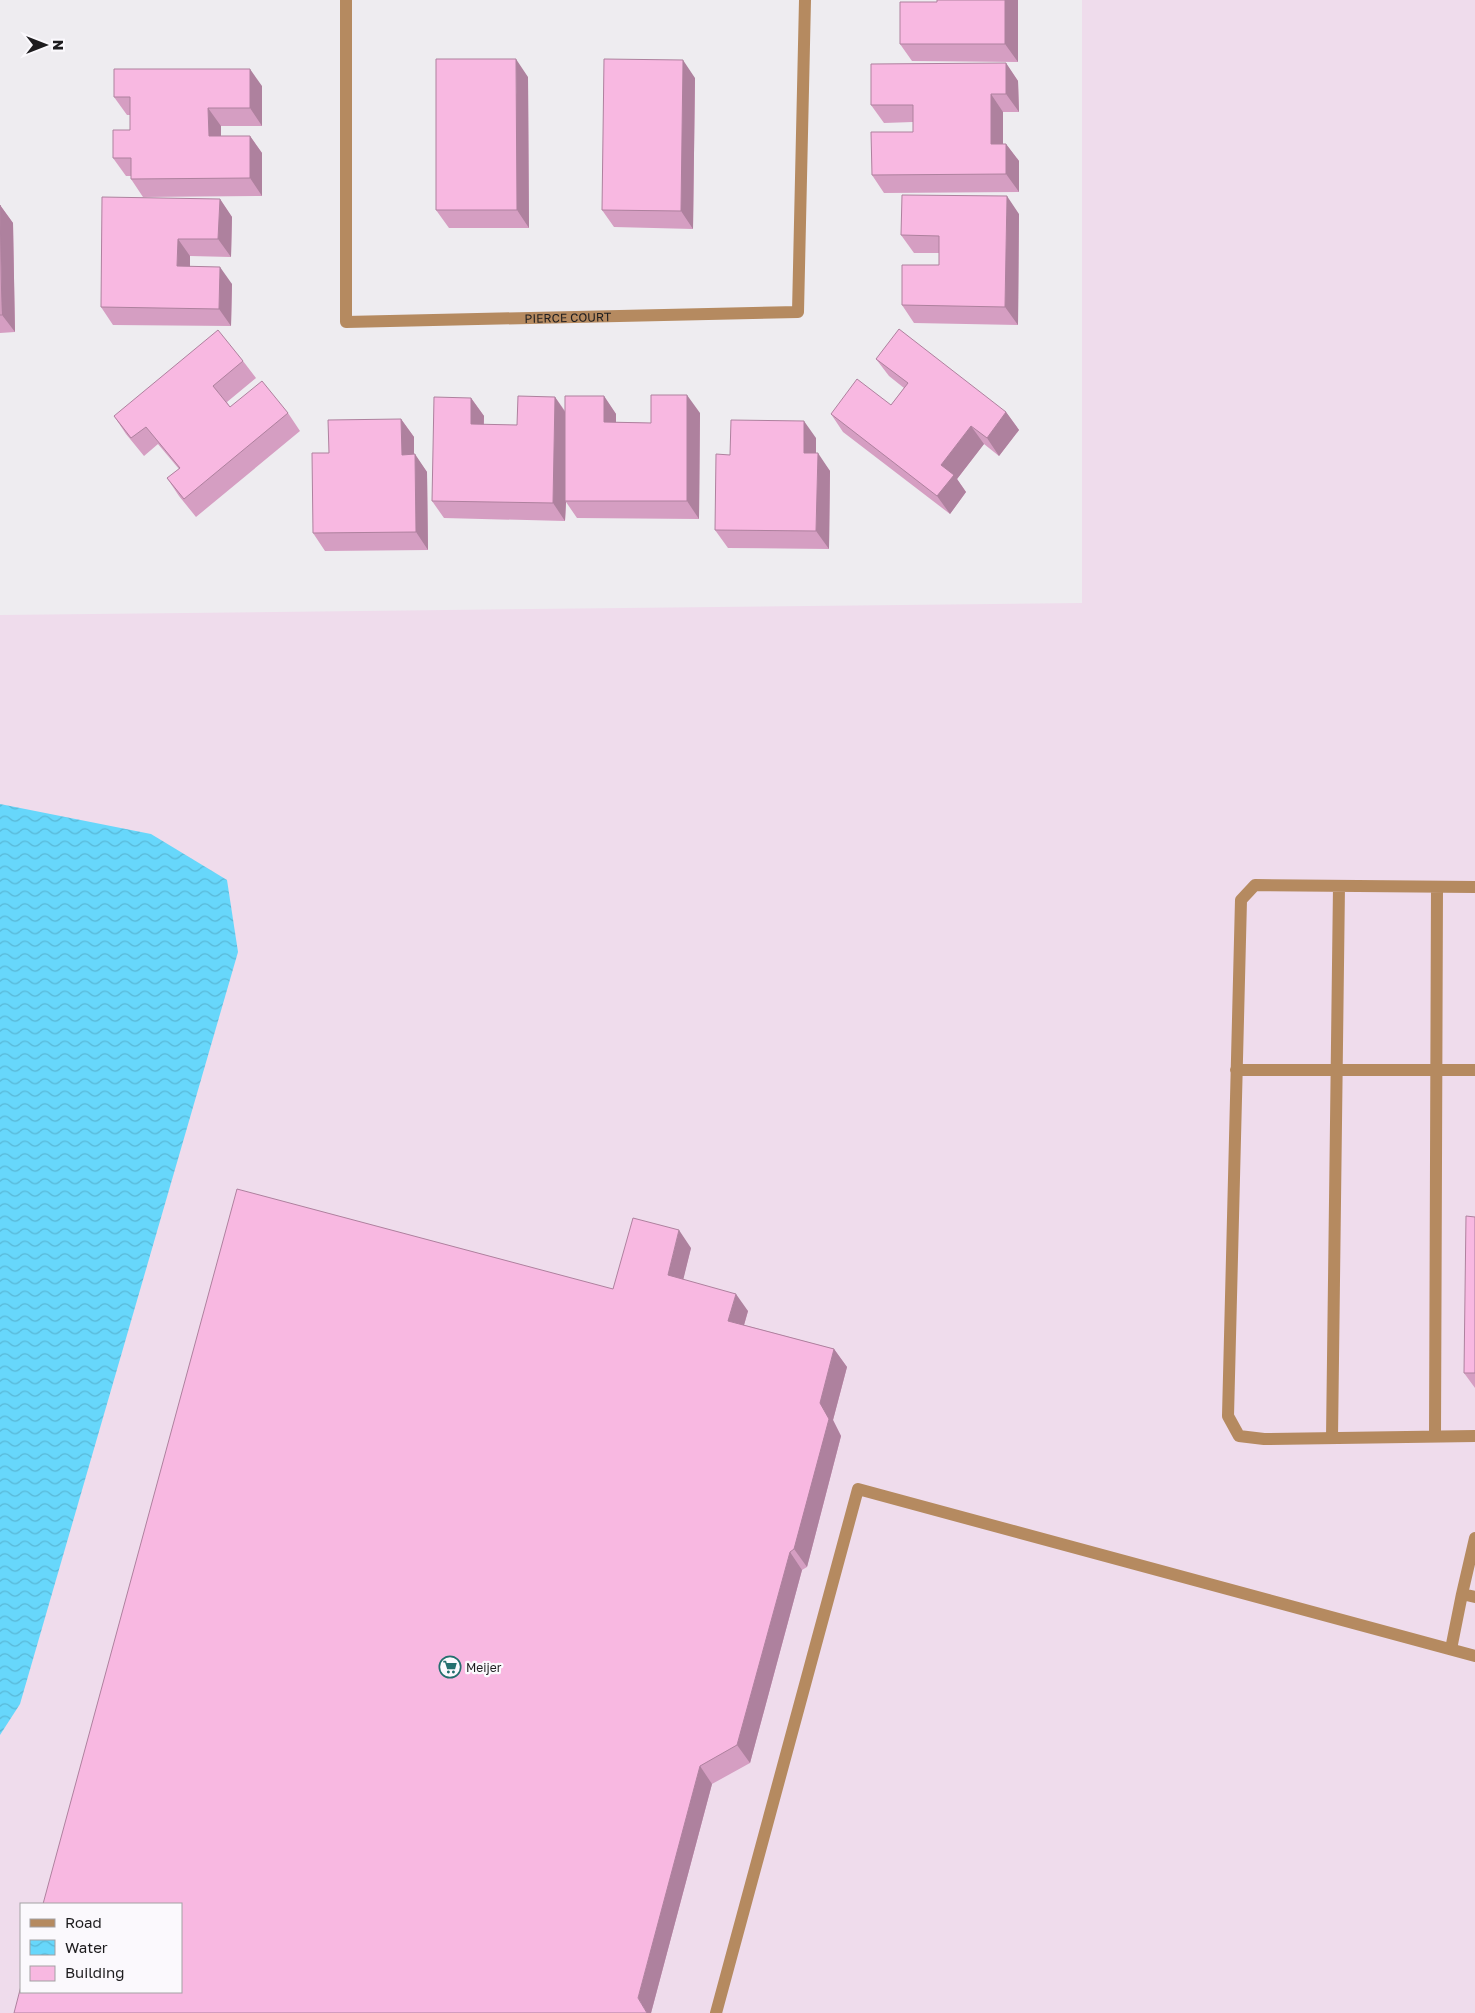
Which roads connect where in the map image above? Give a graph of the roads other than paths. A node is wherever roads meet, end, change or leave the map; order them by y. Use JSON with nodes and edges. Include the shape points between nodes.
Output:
{"nodes":[{"id":1,"x":346,"y":0,"type":"edge"},
{"id":2,"x":806,"y":0,"type":"edge"},
{"id":3,"x":1339,"y":886,"type":"junction"},
{"id":4,"x":1437,"y":887,"type":"junction"},
{"id":5,"x":1475,"y":887,"type":"edge"},
{"id":6,"x":1236,"y":1070,"type":"junction"},
{"id":7,"x":1337,"y":1070,"type":"junction"},
{"id":8,"x":1436,"y":1070,"type":"junction"},
{"id":9,"x":1475,"y":1070,"type":"edge"},
{"id":10,"x":1435,"y":1436,"type":"junction"},
{"id":11,"x":1475,"y":1436,"type":"edge"},
{"id":12,"x":1332,"y":1438,"type":"junction"},
{"id":13,"x":1475,"y":1538,"type":"edge"},
{"id":14,"x":1469,"y":1595,"type":"edge"},
{"id":15,"x":1451,"y":1649,"type":"junction"},
{"id":16,"x":1475,"y":1656,"type":"edge"},
{"id":17,"x":716,"y":2013,"type":"edge"}],
"edges":[{"from":1,"to":2,"type":"street","name":"PIERCE COURT","via":[[346,322],[798,312]]},
{"from":3,"to":4,"type":"street"},
{"from":3,"to":6,"type":"street","via":[[1255,886],[1241,900]]},
{"from":3,"to":7,"type":"street"},
{"from":4,"to":5,"type":"street"},
{"from":4,"to":8,"type":"street"},
{"from":6,"to":7,"type":"street"},
{"from":6,"to":12,"type":"street","via":[[1228,1416],[1239,1436]]},
{"from":7,"to":8,"type":"street"},
{"from":7,"to":12,"type":"street"},
{"from":8,"to":9,"type":"street"},
{"from":8,"to":10,"type":"street"},
{"from":10,"to":11,"type":"street"},
{"from":10,"to":12,"type":"street"},
{"from":13,"to":14,"type":"street"},
{"from":14,"to":15,"type":"street"},
{"from":15,"to":16,"type":"street"},
{"from":15,"to":17,"type":"street","via":[[858,1489]]}]}
